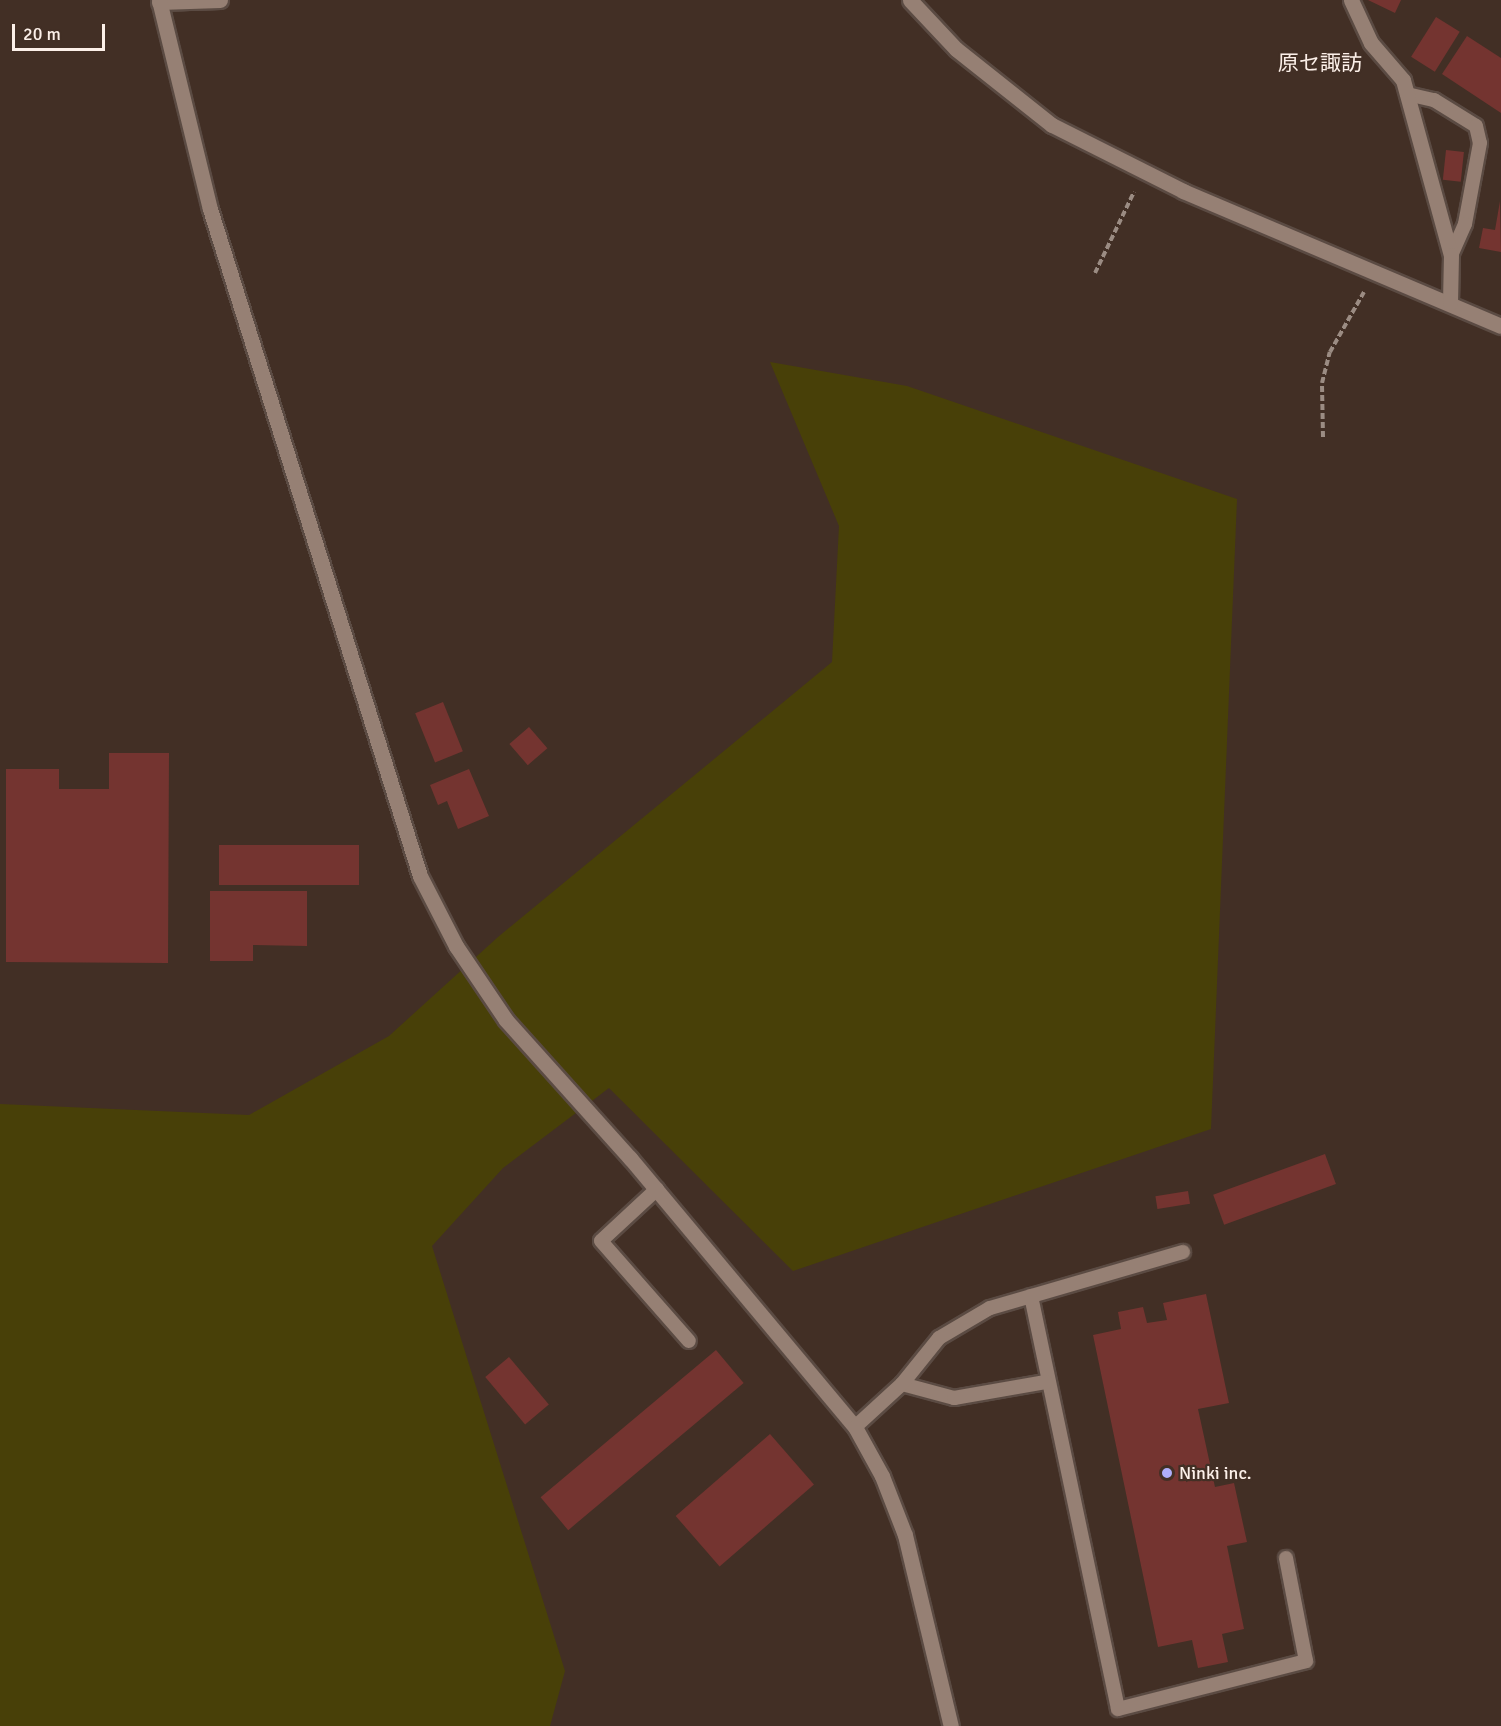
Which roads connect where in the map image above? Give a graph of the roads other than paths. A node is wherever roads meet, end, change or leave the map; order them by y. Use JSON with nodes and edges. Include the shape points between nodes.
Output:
{"nodes":[{"id":1,"x":220,"y":0,"type":"edge"},
{"id":2,"x":910,"y":0,"type":"edge"},
{"id":3,"x":1351,"y":0,"type":"edge"},
{"id":4,"x":159,"y":1,"type":"edge"},
{"id":5,"x":1407,"y":94,"type":"junction"},
{"id":6,"x":1451,"y":255,"type":"junction"},
{"id":7,"x":1450,"y":303,"type":"junction"},
{"id":8,"x":1501,"y":326,"type":"edge"},
{"id":9,"x":657,"y":1189,"type":"junction"},
{"id":10,"x":1183,"y":1252,"type":"dead end"},
{"id":11,"x":1031,"y":1296,"type":"junction"},
{"id":12,"x":689,"y":1341,"type":"dead end"},
{"id":13,"x":1046,"y":1382,"type":"junction"},
{"id":14,"x":902,"y":1384,"type":"junction"},
{"id":15,"x":855,"y":1427,"type":"junction"},
{"id":16,"x":1286,"y":1558,"type":"dead end"},
{"id":17,"x":951,"y":1726,"type":"edge"}],
"edges":[{"from":1,"to":4,"type":"street"},
{"from":2,"to":7,"type":"street","via":[[956,49],[1053,125],[1144,171]]},
{"from":3,"to":5,"type":"street","via":[[1356,20],[1403,80]]},
{"from":4,"to":9,"type":"street","via":[[210,209],[420,876],[456,946],[506,1020]]},
{"from":5,"to":6,"type":"street"},
{"from":5,"to":6,"type":"lane","via":[[1434,100],[1476,126],[1480,143],[1465,224]]},
{"from":6,"to":7,"type":"street"},
{"from":7,"to":8,"type":"street"},
{"from":9,"to":12,"type":"lane","via":[[601,1241]]},
{"from":9,"to":15,"type":"street"},
{"from":10,"to":11,"type":"lane"},
{"from":11,"to":13,"type":"lane"},
{"from":11,"to":14,"type":"lane","via":[[990,1308],[939,1338]]},
{"from":13,"to":14,"type":"lane","via":[[954,1398]]},
{"from":13,"to":16,"type":"lane","via":[[1118,1709],[1306,1661]]},
{"from":14,"to":15,"type":"lane"},
{"from":15,"to":17,"type":"street","via":[[882,1476],[905,1535]]}]}
